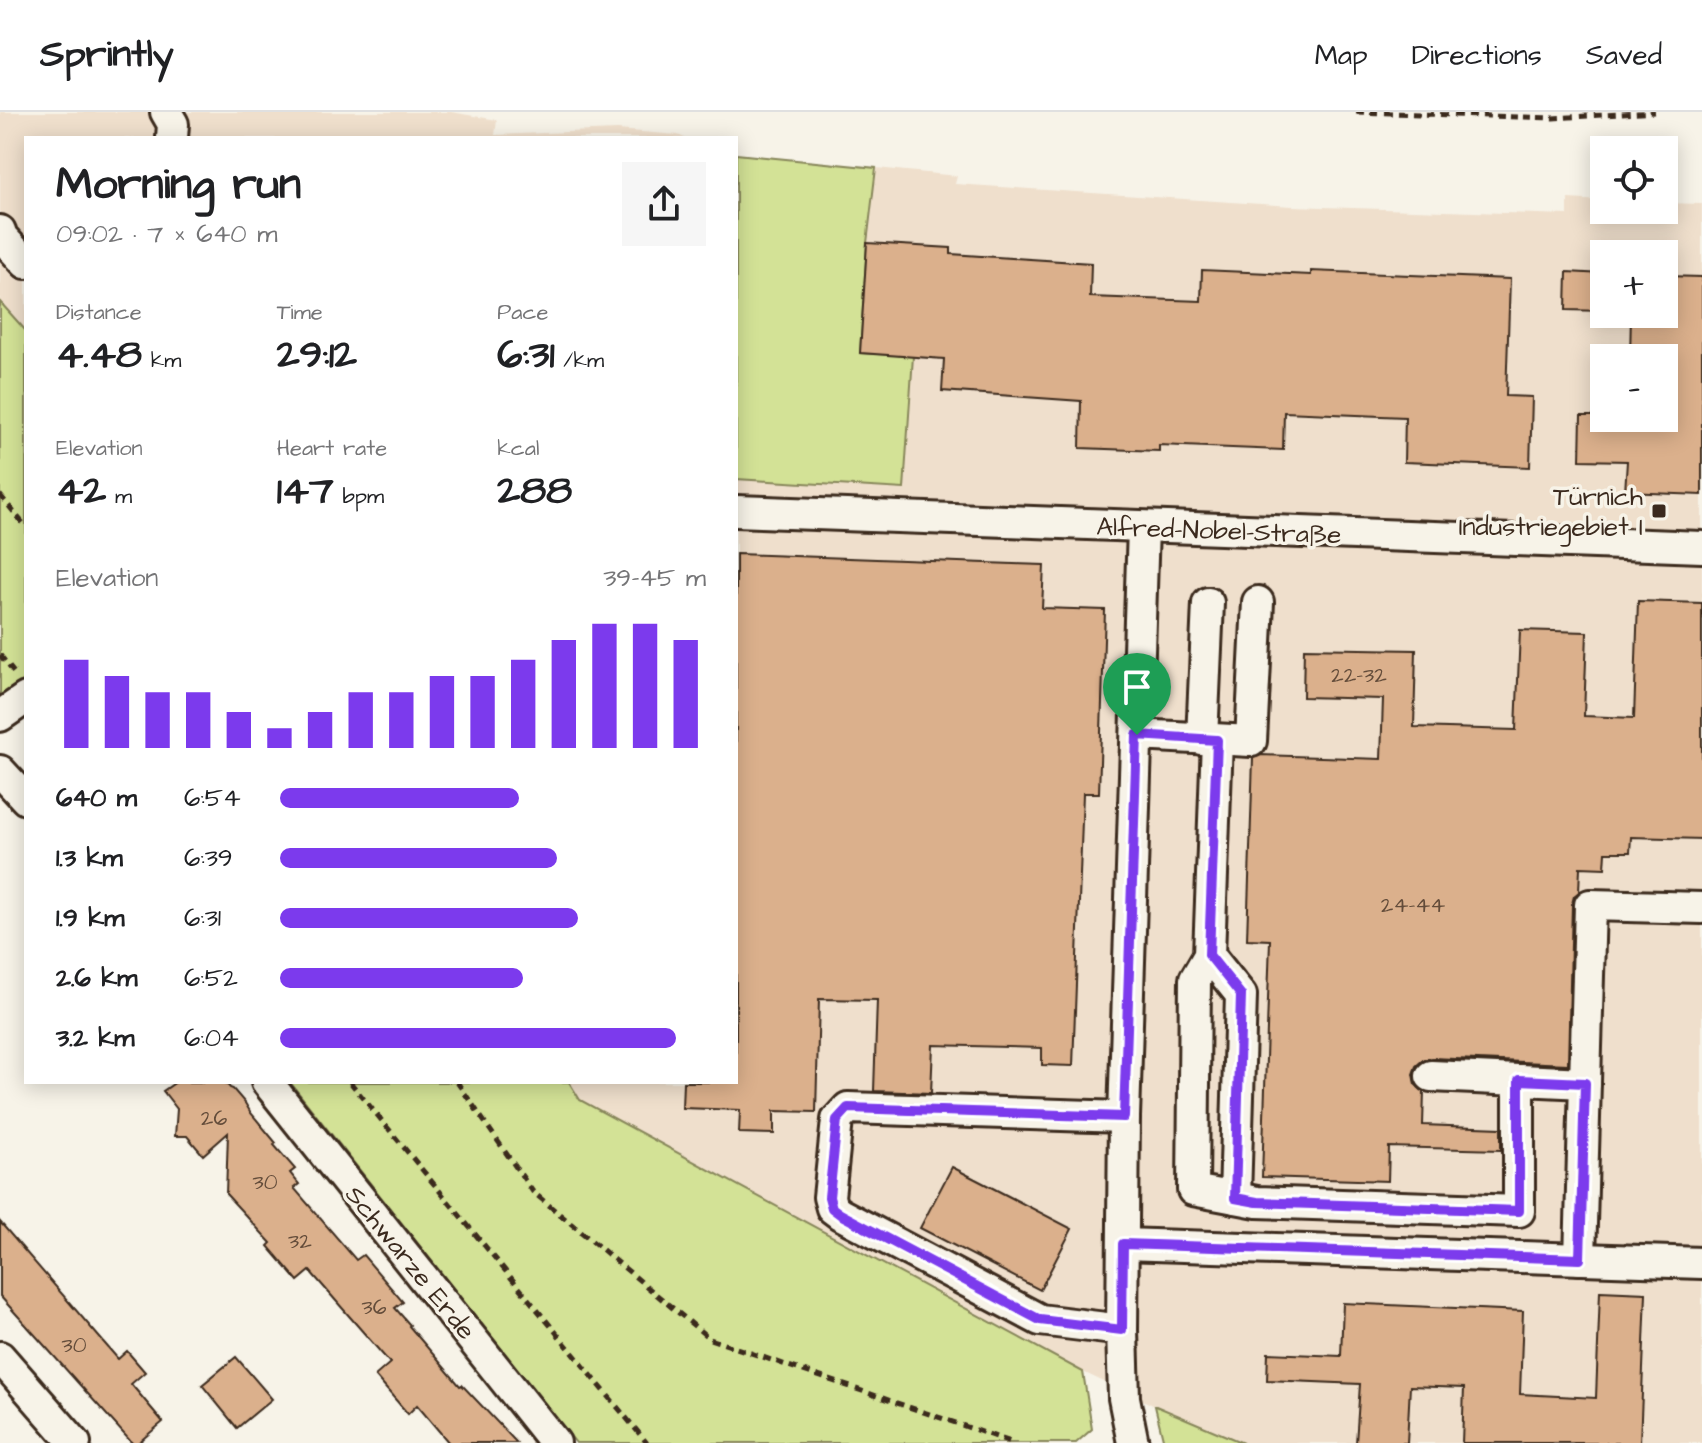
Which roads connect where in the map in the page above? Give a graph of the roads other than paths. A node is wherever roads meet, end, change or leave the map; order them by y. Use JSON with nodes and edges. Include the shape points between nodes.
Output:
{"nodes":[{"id":1,"x":166,"y":112,"type":"edge"},
{"id":2,"x":172,"y":136,"type":"edge"},
{"id":3,"x":0,"y":231,"type":"edge"},
{"id":4,"x":24,"y":261,"type":"edge"},
{"id":5,"x":738,"y":511,"type":"edge"},
{"id":6,"x":1143,"y":527,"type":"junction"},
{"id":7,"x":1702,"y":547,"type":"edge"},
{"id":8,"x":1258,"y":602,"type":"dead end"},
{"id":9,"x":1208,"y":603,"type":"dead end"},
{"id":10,"x":24,"y":699,"type":"edge"},
{"id":11,"x":0,"y":716,"type":"edge"},
{"id":12,"x":1137,"y":735,"type":"junction"},
{"id":13,"x":1210,"y":739,"type":"junction"},
{"id":14,"x":0,"y":771,"type":"edge"},
{"id":15,"x":24,"y":797,"type":"edge"},
{"id":16,"x":1702,"y":908,"type":"edge"},
{"id":17,"x":1209,"y":955,"type":"junction"},
{"id":18,"x":1431,"y":1076,"type":"dead end"},
{"id":19,"x":1519,"y":1080,"type":"junction"},
{"id":20,"x":1585,"y":1083,"type":"junction"},
{"id":21,"x":269,"y":1084,"type":"edge"},
{"id":22,"x":1124,"y":1117,"type":"junction"},
{"id":23,"x":1235,"y":1198,"type":"junction"},
{"id":24,"x":1123,"y":1244,"type":"junction"},
{"id":25,"x":1584,"y":1259,"type":"junction"},
{"id":26,"x":1702,"y":1263,"type":"edge"},
{"id":27,"x":1122,"y":1330,"type":"junction"},
{"id":28,"x":0,"y":1357,"type":"edge"},
{"id":29,"x":75,"y":1443,"type":"edge"},
{"id":30,"x":555,"y":1443,"type":"edge"},
{"id":31,"x":1133,"y":1443,"type":"edge"}],
"edges":[{"from":1,"to":2,"type":"street"},
{"from":3,"to":4,"type":"street"},
{"from":5,"to":6,"type":"street","name":"Alfred-Nobel-Straße"},
{"from":6,"to":7,"type":"street","name":"Alfred-Nobel-Straße"},
{"from":6,"to":12,"type":"street"},
{"from":8,"to":13,"type":"street","via":[[1251,741]]},
{"from":9,"to":13,"type":"street"},
{"from":10,"to":11,"type":"street"},
{"from":12,"to":13,"type":"street"},
{"from":12,"to":22,"type":"street"},
{"from":13,"to":17,"type":"street"},
{"from":14,"to":15,"type":"street"},
{"from":16,"to":20,"type":"street","via":[[1590,905]]},
{"from":17,"to":23,"type":"street","via":[[1241,995]]},
{"from":17,"to":23,"type":"street","via":[[1195,979],[1193,1190]]},
{"from":18,"to":19,"type":"street"},
{"from":19,"to":20,"type":"street"},
{"from":19,"to":23,"type":"street","via":[[1519,1211]]},
{"from":20,"to":25,"type":"street"},
{"from":21,"to":30,"type":"street","name":"Schwarze Erde"},
{"from":22,"to":24,"type":"street"},
{"from":22,"to":27,"type":"street","via":[[848,1108],[837,1120],[829,1197],[840,1214],[1040,1320]]},
{"from":24,"to":25,"type":"street"},
{"from":24,"to":27,"type":"street"},
{"from":25,"to":26,"type":"street"},
{"from":27,"to":31,"type":"street","via":[[1124,1398]]},
{"from":28,"to":29,"type":"street"}]}
